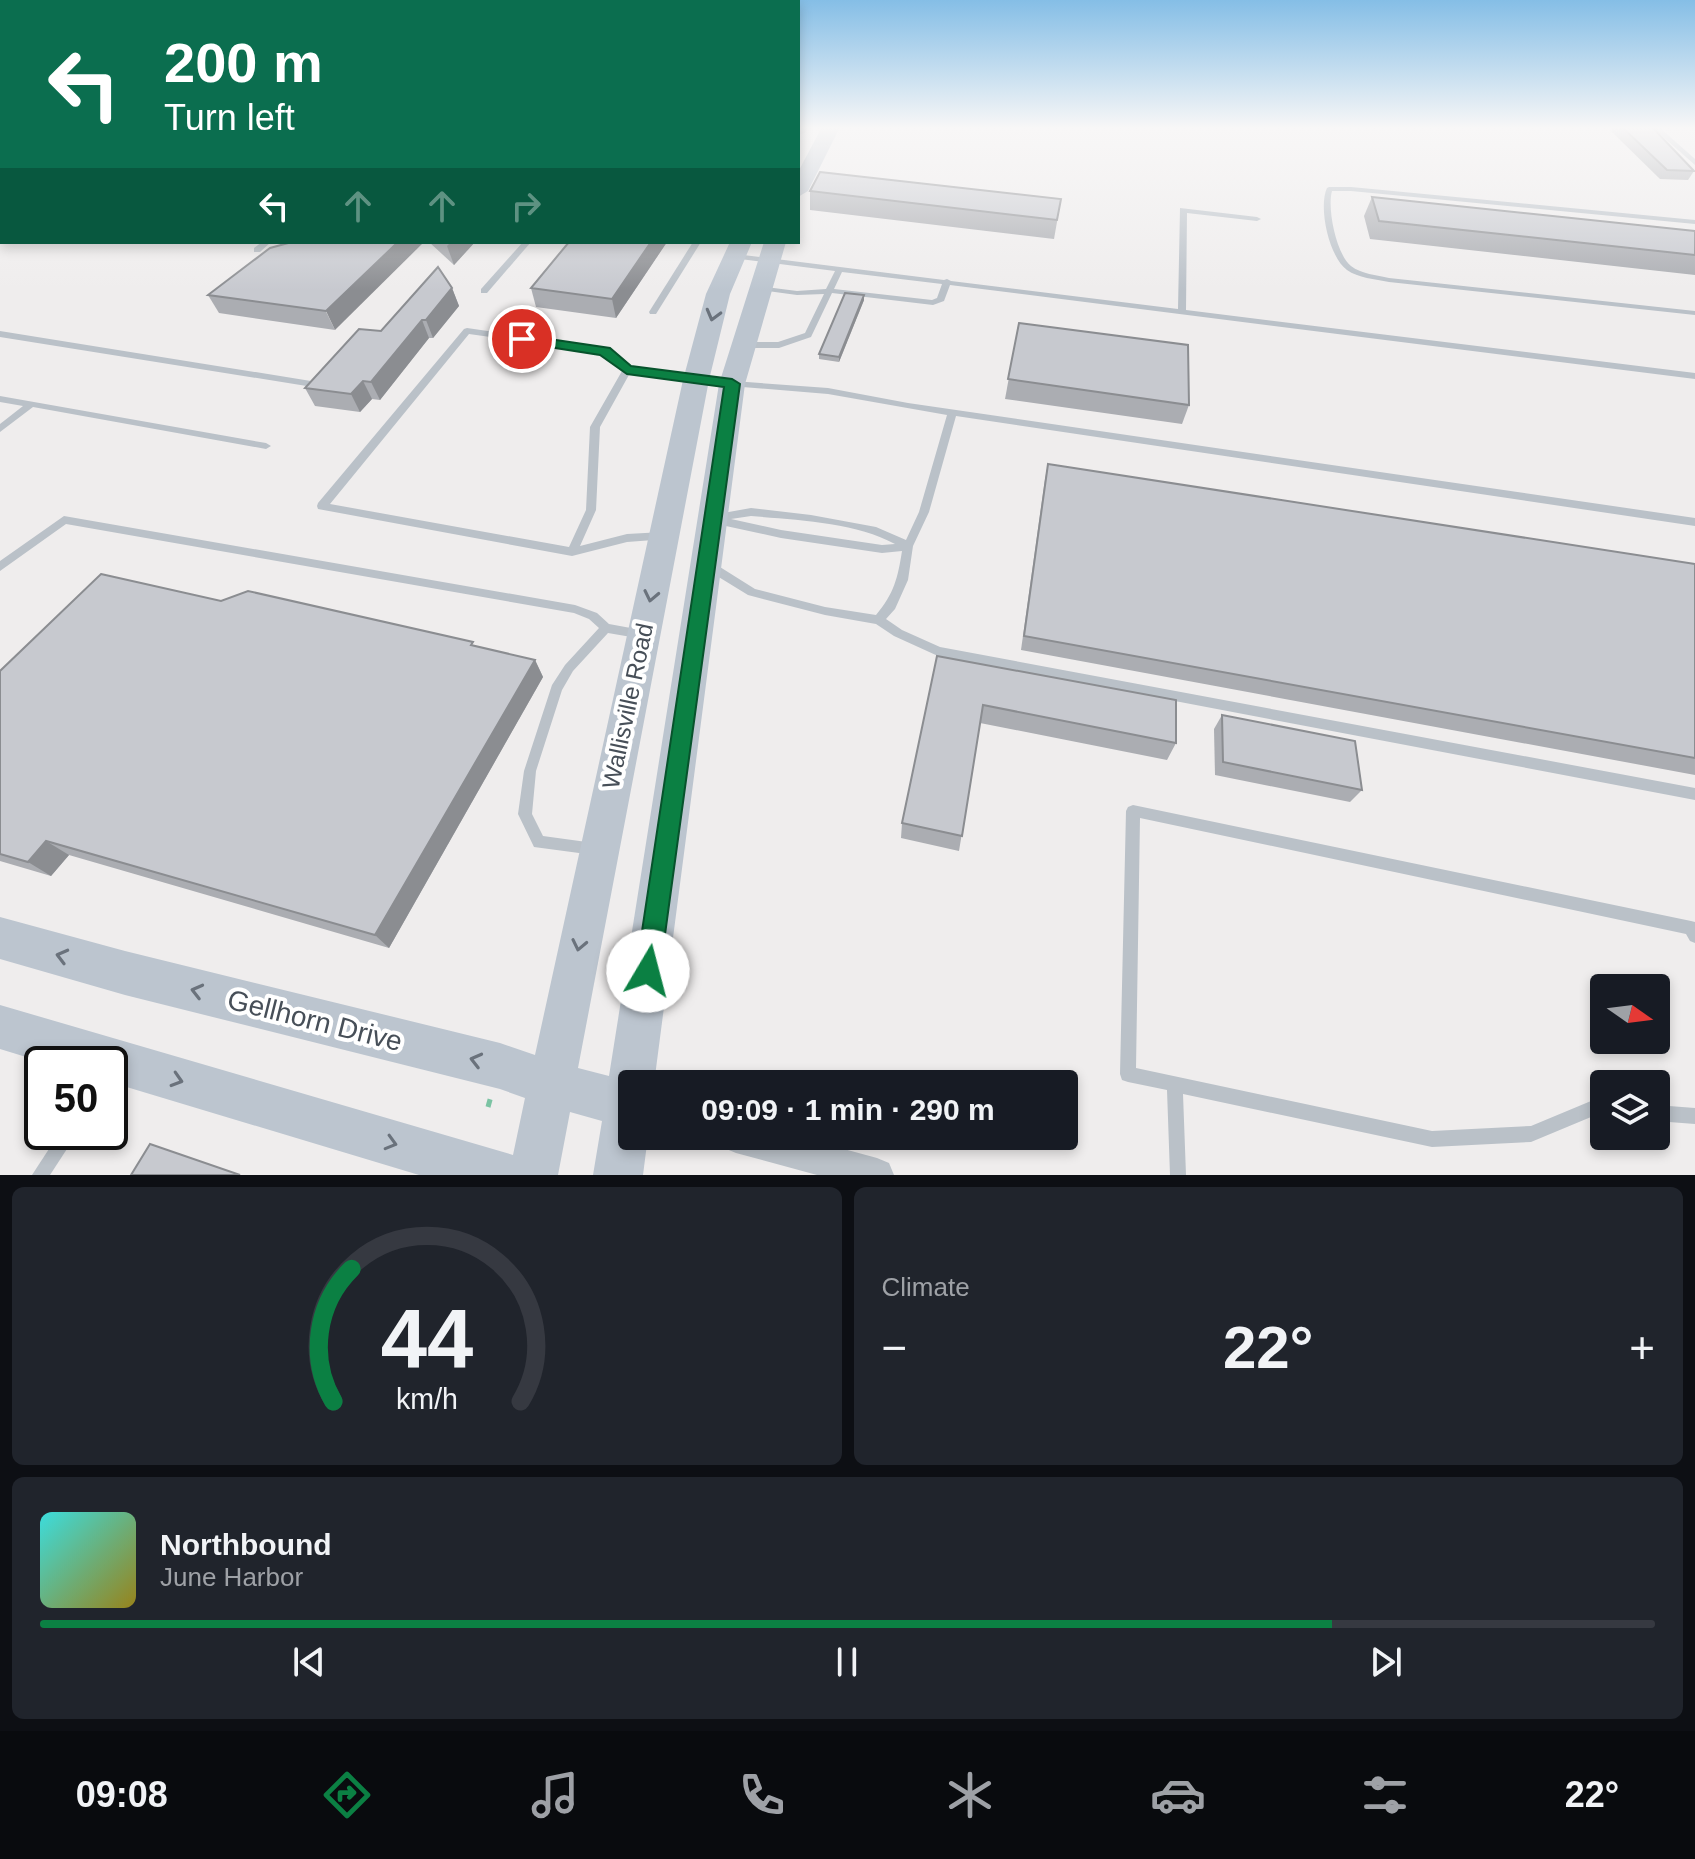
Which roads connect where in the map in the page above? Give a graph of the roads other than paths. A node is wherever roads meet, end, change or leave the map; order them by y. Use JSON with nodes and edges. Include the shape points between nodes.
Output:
{"nodes":[{"id":1,"x":1257,"y":219,"type":"dead end"},
{"id":2,"x":1695,"y":222,"type":"edge"},
{"id":3,"x":264,"y":244,"type":"edge"},
{"id":4,"x":525,"y":244,"type":"edge"},
{"id":5,"x":696,"y":244,"type":"edge"},
{"id":6,"x":257,"y":250,"type":"dead end"},
{"id":7,"x":756,"y":258,"type":"edge"},
{"id":8,"x":840,"y":268,"type":"junction"},
{"id":9,"x":947,"y":281,"type":"junction"},
{"id":10,"x":484,"y":291,"type":"dead end"},
{"id":11,"x":832,"y":291,"type":"junction"},
{"id":12,"x":1182,"y":310,"type":"junction"},
{"id":13,"x":653,"y":312,"type":"dead end"},
{"id":14,"x":1695,"y":313,"type":"edge"},
{"id":15,"x":0,"y":334,"type":"edge"},
{"id":16,"x":744,"y":345,"type":"junction"},
{"id":17,"x":627,"y":370,"type":"junction"},
{"id":18,"x":328,"y":376,"type":"edge"},
{"id":19,"x":1695,"y":376,"type":"edge"},
{"id":20,"x":696,"y":380,"type":"junction"},
{"id":21,"x":732,"y":384,"type":"junction"},
{"id":22,"x":0,"y":399,"type":"edge"},
{"id":23,"x":31,"y":404,"type":"junction"},
{"id":24,"x":952,"y":412,"type":"junction"},
{"id":25,"x":0,"y":429,"type":"edge"},
{"id":26,"x":266,"y":446,"type":"dead end"},
{"id":27,"x":712,"y":519,"type":"junction"},
{"id":28,"x":1695,"y":522,"type":"edge"},
{"id":29,"x":663,"y":536,"type":"junction"},
{"id":30,"x":908,"y":546,"type":"junction"},
{"id":31,"x":572,"y":552,"type":"junction"},
{"id":32,"x":706,"y":563,"type":"junction"},
{"id":33,"x":0,"y":567,"type":"edge"},
{"id":34,"x":879,"y":620,"type":"junction"},
{"id":35,"x":606,"y":628,"type":"junction"},
{"id":36,"x":643,"y":634,"type":"junction"},
{"id":37,"x":695,"y":640,"type":"junction"},
{"id":38,"x":1695,"y":794,"type":"edge"},
{"id":39,"x":599,"y":850,"type":"junction"},
{"id":40,"x":1695,"y":936,"type":"edge"},
{"id":41,"x":0,"y":938,"type":"edge"},
{"id":42,"x":0,"y":1027,"type":"edge"},
{"id":43,"x":53,"y":1046,"type":"edge"},
{"id":44,"x":635,"y":1070,"type":"edge"},
{"id":45,"x":128,"y":1072,"type":"edge"},
{"id":46,"x":1175,"y":1083,"type":"junction"},
{"id":47,"x":550,"y":1084,"type":"junction"},
{"id":48,"x":618,"y":1102,"type":"edge"},
{"id":49,"x":1590,"y":1109,"type":"edge"},
{"id":50,"x":1670,"y":1114,"type":"edge"},
{"id":51,"x":1695,"y":1116,"type":"edge"},
{"id":52,"x":57,"y":1150,"type":"edge"},
{"id":53,"x":622,"y":1150,"type":"edge"},
{"id":54,"x":787,"y":1150,"type":"edge"},
{"id":55,"x":40,"y":1175,"type":"edge"},
{"id":56,"x":501,"y":1175,"type":"edge"},
{"id":57,"x":533,"y":1175,"type":"edge"},
{"id":58,"x":618,"y":1175,"type":"edge"},
{"id":59,"x":877,"y":1175,"type":"edge"},
{"id":60,"x":1178,"y":1175,"type":"edge"}],
"edges":[{"from":1,"to":12,"type":"lane","via":[[1183,210]]},
{"from":2,"to":14,"type":"lane","via":[[1351,189],[1329,189],[1324,200],[1338,260],[1354,272]]},
{"from":3,"to":6,"type":"lane"},
{"from":4,"to":10,"type":"lane"},
{"from":5,"to":13,"type":"lane"},
{"from":7,"to":8,"type":"lane"},
{"from":7,"to":11,"type":"lane","via":[[797,293]]},
{"from":7,"to":16,"type":"main road"},
{"from":7,"to":20,"type":"main road","name":"Wallisville Road","one_way":true,"via":[[718,294]]},
{"from":8,"to":9,"type":"lane"},
{"from":8,"to":11,"type":"lane"},
{"from":9,"to":11,"type":"lane","via":[[941,299],[933,303]]},
{"from":9,"to":12,"type":"lane"},
{"from":11,"to":16,"type":"lane","via":[[808,335],[779,345]]},
{"from":12,"to":19,"type":"lane"},
{"from":15,"to":18,"type":"lane","via":[[319,385]]},
{"from":16,"to":21,"type":"main road"},
{"from":17,"to":20,"type":"lane"},
{"from":17,"to":31,"type":"lane","via":[[595,427],[591,510]]},
{"from":17,"to":31,"type":"lane","via":[[605,351],[467,331],[322,506]]},
{"from":20,"to":21,"type":"main road"},
{"from":20,"to":29,"type":"main road","name":"Wallisville Road"},
{"from":21,"to":24,"type":"lane","via":[[828,391]]},
{"from":21,"to":27,"type":"main road"},
{"from":22,"to":23,"type":"lane"},
{"from":23,"to":25,"type":"lane"},
{"from":23,"to":26,"type":"lane"},
{"from":24,"to":28,"type":"lane"},
{"from":24,"to":30,"type":"lane","via":[[924,512]]},
{"from":27,"to":30,"type":"lane","via":[[882,549]]},
{"from":27,"to":30,"type":"lane","via":[[751,512],[798,518],[892,534]]},
{"from":27,"to":32,"type":"main road"},
{"from":29,"to":31,"type":"lane","via":[[627,538]]},
{"from":29,"to":36,"type":"main road","name":"Wallisville Road","one_way":true},
{"from":30,"to":34,"type":"lane","via":[[903,580]]},
{"from":32,"to":34,"type":"lane","via":[[752,592]]},
{"from":32,"to":37,"type":"main road"},
{"from":33,"to":35,"type":"lane","via":[[64,520],[575,609]]},
{"from":34,"to":38,"type":"lane","via":[[938,651]]},
{"from":35,"to":36,"type":"lane"},
{"from":35,"to":39,"type":"lane","via":[[556,689],[530,771],[525,814],[539,842]]},
{"from":36,"to":37,"type":"main road"},
{"from":36,"to":39,"type":"main road","name":"Wallisville Road"},
{"from":37,"to":44,"type":"main road"},
{"from":39,"to":47,"type":"main road","name":"Wallisville Road","one_way":true},
{"from":40,"to":46,"type":"lane","via":[[1691,928],[1133,811],[1128,1074]]},
{"from":47,"to":41,"type":"main road","name":"Gellhorn Drive","one_way":true,"via":[[500,1066]]},
{"from":42,"to":43,"type":"main road"},
{"from":45,"to":56,"type":"main road","one_way":true},
{"from":46,"to":49,"type":"lane","via":[[1432,1139],[1531,1134]]},
{"from":46,"to":60,"type":"lane"},
{"from":47,"to":48,"type":"main road","name":"Gellhorn Drive"},
{"from":47,"to":57,"type":"main road","name":"Wallisville Road"},
{"from":50,"to":51,"type":"lane"},
{"from":52,"to":55,"type":"lane"},
{"from":53,"to":58,"type":"main road"},
{"from":54,"to":59,"type":"street"}]}
